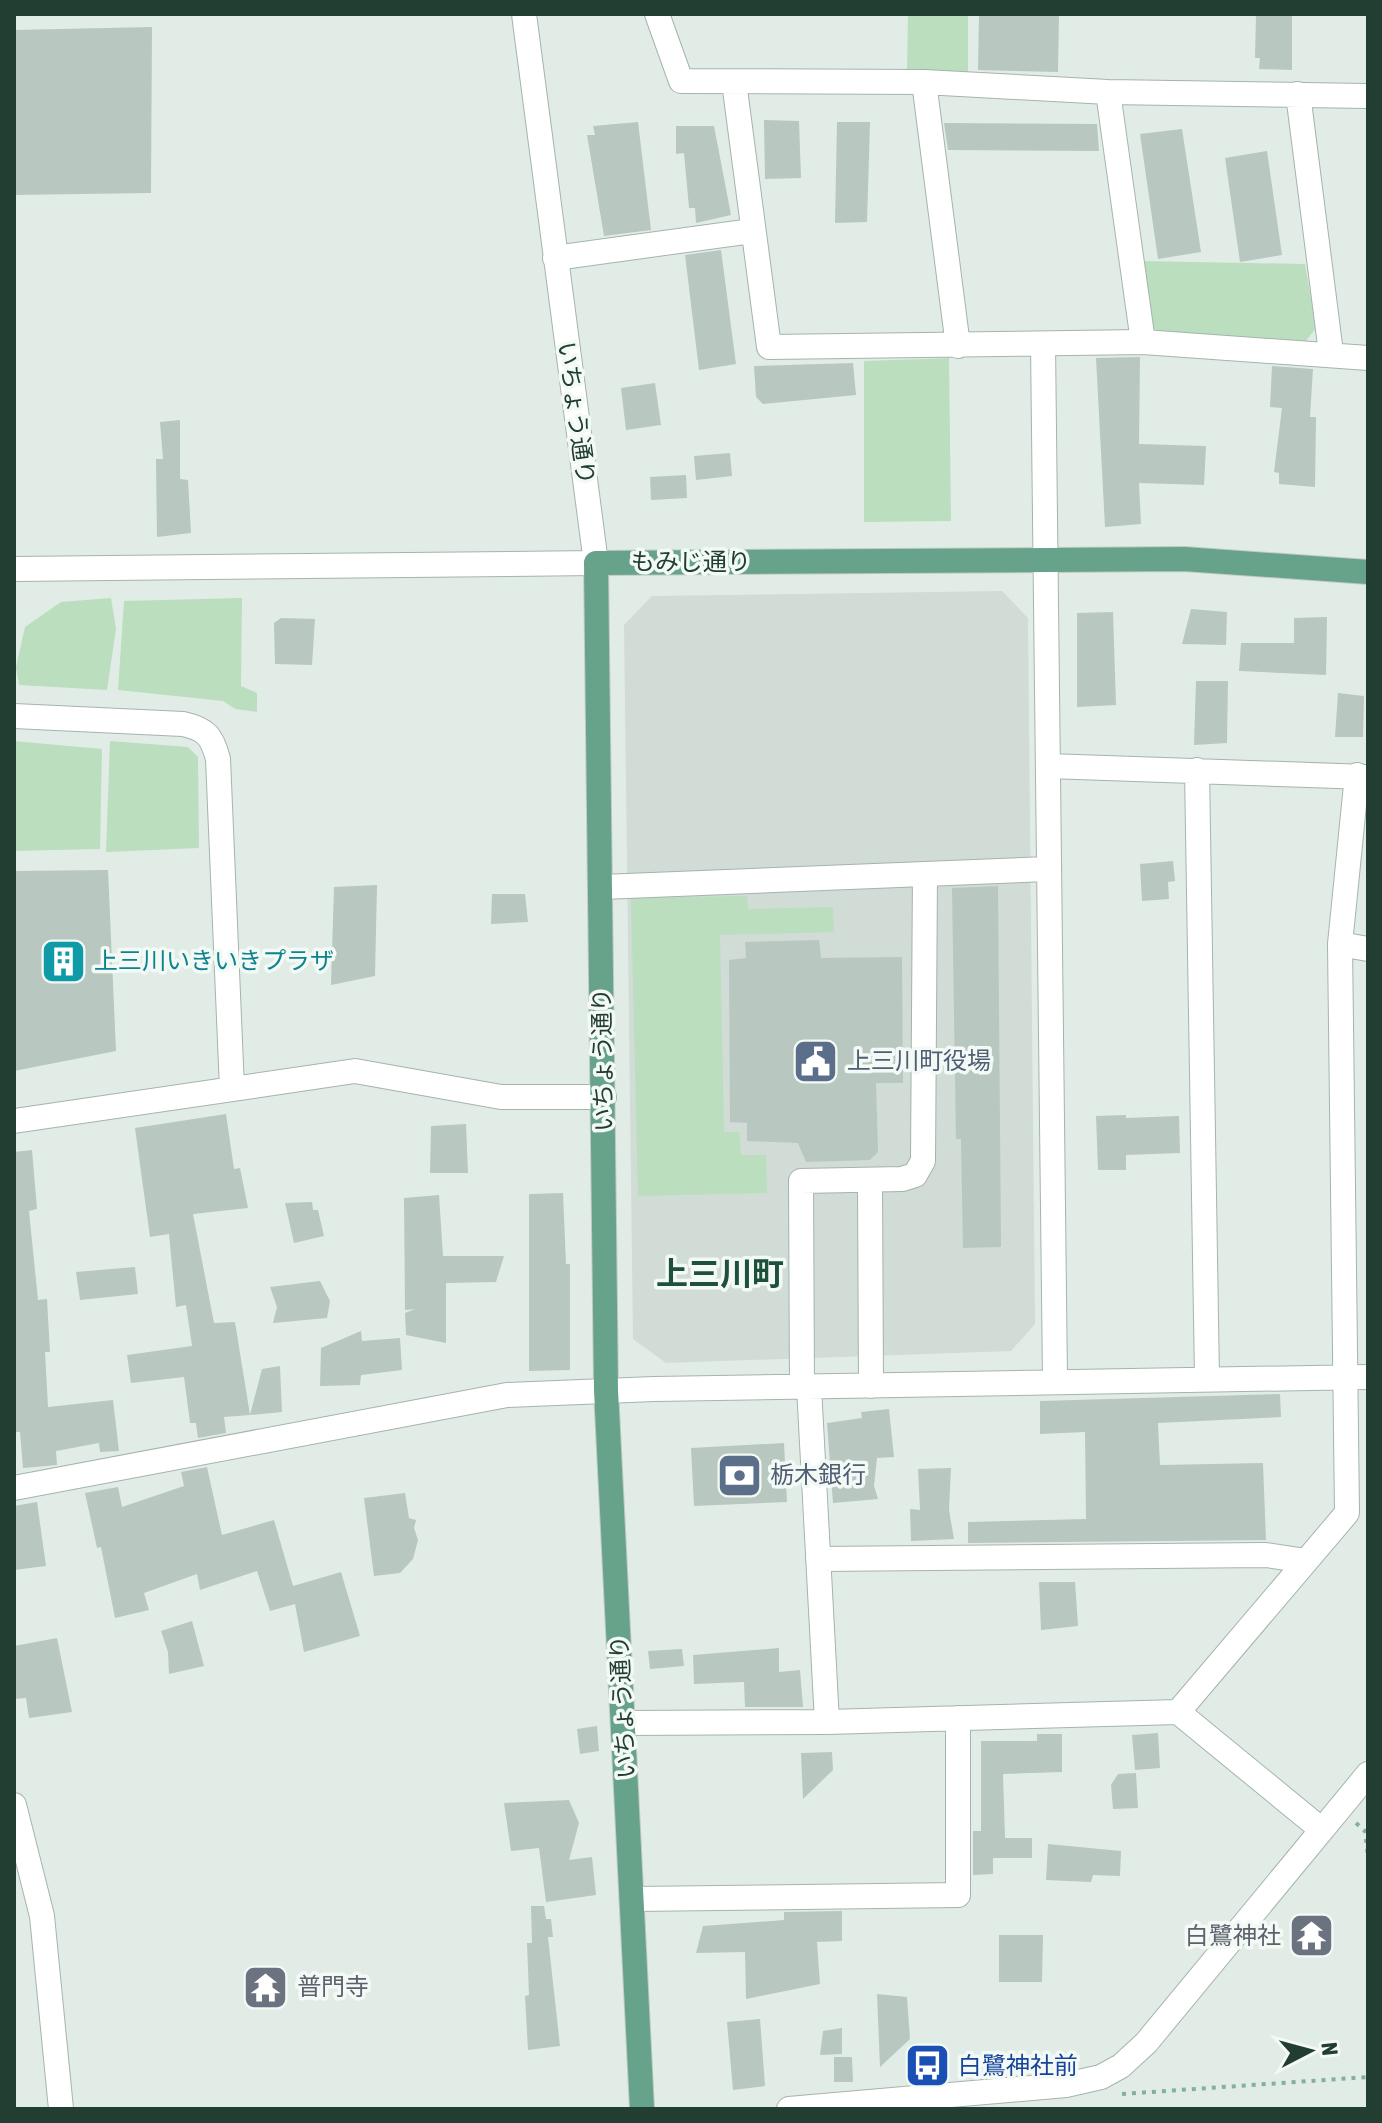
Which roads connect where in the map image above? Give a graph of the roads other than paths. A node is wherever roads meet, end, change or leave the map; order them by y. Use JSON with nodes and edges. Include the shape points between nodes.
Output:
{"nodes":[{"id":1,"x":524,"y":14,"type":"edge"},
{"id":2,"x":657,"y":14,"type":"edge"},
{"id":3,"x":734,"y":82,"type":"junction"},
{"id":4,"x":924,"y":82,"type":"junction"},
{"id":5,"x":1108,"y":92,"type":"junction"},
{"id":6,"x":1298,"y":94,"type":"junction"},
{"id":7,"x":1368,"y":96,"type":"edge"},
{"id":8,"x":752,"y":231,"type":"junction"},
{"id":9,"x":555,"y":258,"type":"junction"},
{"id":10,"x":1143,"y":342,"type":"junction"},
{"id":11,"x":1043,"y":344,"type":"junction"},
{"id":12,"x":958,"y":346,"type":"junction"},
{"id":13,"x":1331,"y":353,"type":"junction"},
{"id":14,"x":1368,"y":358,"type":"edge"},
{"id":15,"x":1046,"y":559,"type":"junction"},
{"id":16,"x":596,"y":563,"type":"junction"},
{"id":17,"x":14,"y":569,"type":"edge"},
{"id":18,"x":1368,"y":572,"type":"edge"},
{"id":19,"x":14,"y":716,"type":"edge"},
{"id":20,"x":1048,"y":766,"type":"junction"},
{"id":21,"x":1197,"y":770,"type":"junction"},
{"id":22,"x":1362,"y":776,"type":"edge"},
{"id":23,"x":1049,"y":869,"type":"junction"},
{"id":24,"x":925,"y":874,"type":"junction"},
{"id":25,"x":602,"y":887,"type":"junction"},
{"id":26,"x":1340,"y":944,"type":"junction"},
{"id":27,"x":1368,"y":949,"type":"edge"},
{"id":28,"x":232,"y":1089,"type":"junction"},
{"id":29,"x":604,"y":1097,"type":"junction"},
{"id":30,"x":14,"y":1121,"type":"edge"},
{"id":31,"x":870,"y":1180,"type":"junction"},
{"id":32,"x":1356,"y":1205,"type":"edge"},
{"id":33,"x":1207,"y":1378,"type":"junction"},
{"id":34,"x":1356,"y":1378,"type":"edge"},
{"id":35,"x":1055,"y":1380,"type":"junction"},
{"id":36,"x":871,"y":1386,"type":"junction"},
{"id":37,"x":806,"y":1388,"type":"junction"},
{"id":38,"x":606,"y":1390,"type":"junction"},
{"id":39,"x":14,"y":1488,"type":"edge"},
{"id":40,"x":818,"y":1559,"type":"junction"},
{"id":41,"x":1306,"y":1561,"type":"junction"},
{"id":42,"x":1178,"y":1712,"type":"junction"},
{"id":43,"x":958,"y":1718,"type":"junction"},
{"id":44,"x":827,"y":1722,"type":"junction"},
{"id":45,"x":624,"y":1723,"type":"junction"},
{"id":46,"x":1368,"y":1774,"type":"edge"},
{"id":47,"x":14,"y":1805,"type":"edge"},
{"id":48,"x":1322,"y":1830,"type":"junction"},
{"id":49,"x":632,"y":1899,"type":"junction"},
{"id":50,"x":957,"y":2102,"type":"edge"},
{"id":51,"x":61,"y":2109,"type":"edge"},
{"id":52,"x":642,"y":2109,"type":"edge"},
{"id":53,"x":789,"y":2109,"type":"edge"}],
"edges":[{"from":1,"to":9,"type":"street","name":"いちょう通り"},
{"from":2,"to":3,"type":"street","via":[[681,81]]},
{"from":3,"to":4,"type":"street"},
{"from":3,"to":8,"type":"street"},
{"from":4,"to":5,"type":"street"},
{"from":4,"to":12,"type":"street"},
{"from":5,"to":6,"type":"street"},
{"from":5,"to":10,"type":"street"},
{"from":6,"to":7,"type":"street"},
{"from":6,"to":13,"type":"street"},
{"from":8,"to":9,"type":"street"},
{"from":8,"to":12,"type":"street","via":[[769,347]]},
{"from":9,"to":16,"type":"street","name":"いちょう通り"},
{"from":10,"to":11,"type":"street"},
{"from":10,"to":13,"type":"street"},
{"from":11,"to":12,"type":"street"},
{"from":11,"to":15,"type":"street"},
{"from":13,"to":14,"type":"street"},
{"from":15,"to":16,"type":"main road","name":"もみじ通り"},
{"from":15,"to":18,"type":"main road","name":"もみじ通り","via":[[1184,559]]},
{"from":15,"to":20,"type":"street"},
{"from":16,"to":17,"type":"street","name":"もみじ通り"},
{"from":16,"to":25,"type":"main road","name":"いちょう通り"},
{"from":19,"to":28,"type":"street","via":[[183,724],[213,738]]},
{"from":20,"to":21,"type":"street"},
{"from":20,"to":23,"type":"street"},
{"from":21,"to":22,"type":"street"},
{"from":21,"to":33,"type":"street"},
{"from":22,"to":26,"type":"street"},
{"from":23,"to":24,"type":"street"},
{"from":23,"to":35,"type":"street"},
{"from":24,"to":25,"type":"street"},
{"from":24,"to":31,"type":"street","via":[[923,1161],[915,1175]]},
{"from":25,"to":29,"type":"main road","name":"いちょう通り"},
{"from":26,"to":27,"type":"street"},
{"from":26,"to":32,"type":"street"},
{"from":28,"to":29,"type":"street","via":[[355,1071],[501,1097]]},
{"from":28,"to":30,"type":"street"},
{"from":29,"to":38,"type":"main road","name":"いちょう通り"},
{"from":31,"to":36,"type":"street"},
{"from":31,"to":37,"type":"street","via":[[801,1181]]},
{"from":32,"to":34,"type":"street"},
{"from":33,"to":34,"type":"street"},
{"from":33,"to":35,"type":"street"},
{"from":34,"to":41,"type":"street","via":[[1347,1513]]},
{"from":35,"to":36,"type":"street"},
{"from":36,"to":37,"type":"street"},
{"from":37,"to":38,"type":"street"},
{"from":37,"to":40,"type":"street"},
{"from":38,"to":39,"type":"street","via":[[507,1395]]},
{"from":38,"to":45,"type":"main road","name":"いちょう通り"},
{"from":40,"to":41,"type":"street","via":[[1266,1555]]},
{"from":40,"to":44,"type":"street"},
{"from":41,"to":42,"type":"street"},
{"from":42,"to":43,"type":"street"},
{"from":42,"to":48,"type":"street"},
{"from":43,"to":44,"type":"street"},
{"from":43,"to":49,"type":"street","via":[[958,1895]]},
{"from":44,"to":45,"type":"street"},
{"from":45,"to":49,"type":"main road","name":"いちょう通り"},
{"from":46,"to":48,"type":"street"},
{"from":47,"to":51,"type":"street","via":[[42,1916]]},
{"from":48,"to":50,"type":"street","via":[[1164,2022],[1121,2066],[1066,2085]]},
{"from":49,"to":52,"type":"main road","name":"いちょう通り"},
{"from":50,"to":53,"type":"street"}]}
